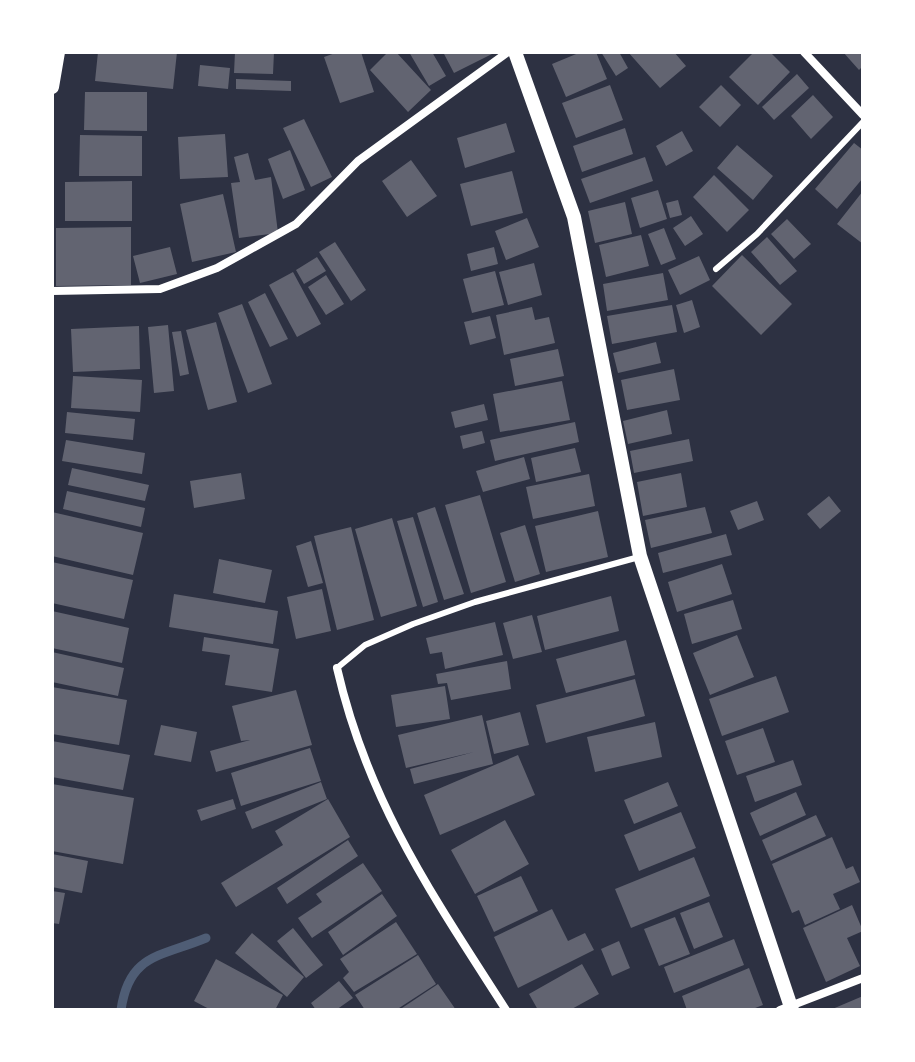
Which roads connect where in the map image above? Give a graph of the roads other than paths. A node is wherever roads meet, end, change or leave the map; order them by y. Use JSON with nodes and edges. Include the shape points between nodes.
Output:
{"nodes":[{"id":1,"x":58,"y":52,"type":"edge"},
{"id":2,"x":508,"y":52,"type":"edge"},
{"id":3,"x":515,"y":52,"type":"edge"},
{"id":4,"x":804,"y":52,"type":"edge"},
{"id":5,"x":52,"y":87,"type":"edge"},
{"id":6,"x":863,"y":115,"type":"edge"},
{"id":7,"x":863,"y":122,"type":"edge"},
{"id":8,"x":716,"y":269,"type":"dead end"},
{"id":9,"x":52,"y":291,"type":"edge"},
{"id":10,"x":640,"y":556,"type":"junction"},
{"id":11,"x":337,"y":668,"type":"joint"},
{"id":12,"x":863,"y":978,"type":"edge"},
{"id":13,"x":787,"y":1008,"type":"edge"},
{"id":14,"x":506,"y":1010,"type":"edge"}],
"edges":[{"from":1,"to":5,"type":"street"},
{"from":2,"to":9,"type":"street","via":[[358,161],[296,224],[217,268],[160,289]]},
{"from":3,"to":10,"type":"street","via":[[574,217]]},
{"from":4,"to":6,"type":"street"},
{"from":7,"to":8,"type":"lane","via":[[757,234]]},
{"from":10,"to":11,"type":"lane","via":[[413,624],[365,645]]},
{"from":10,"to":13,"type":"street"},
{"from":11,"to":14,"type":"street","via":[[370,778],[415,868]]},
{"from":12,"to":13,"type":"street"}]}
